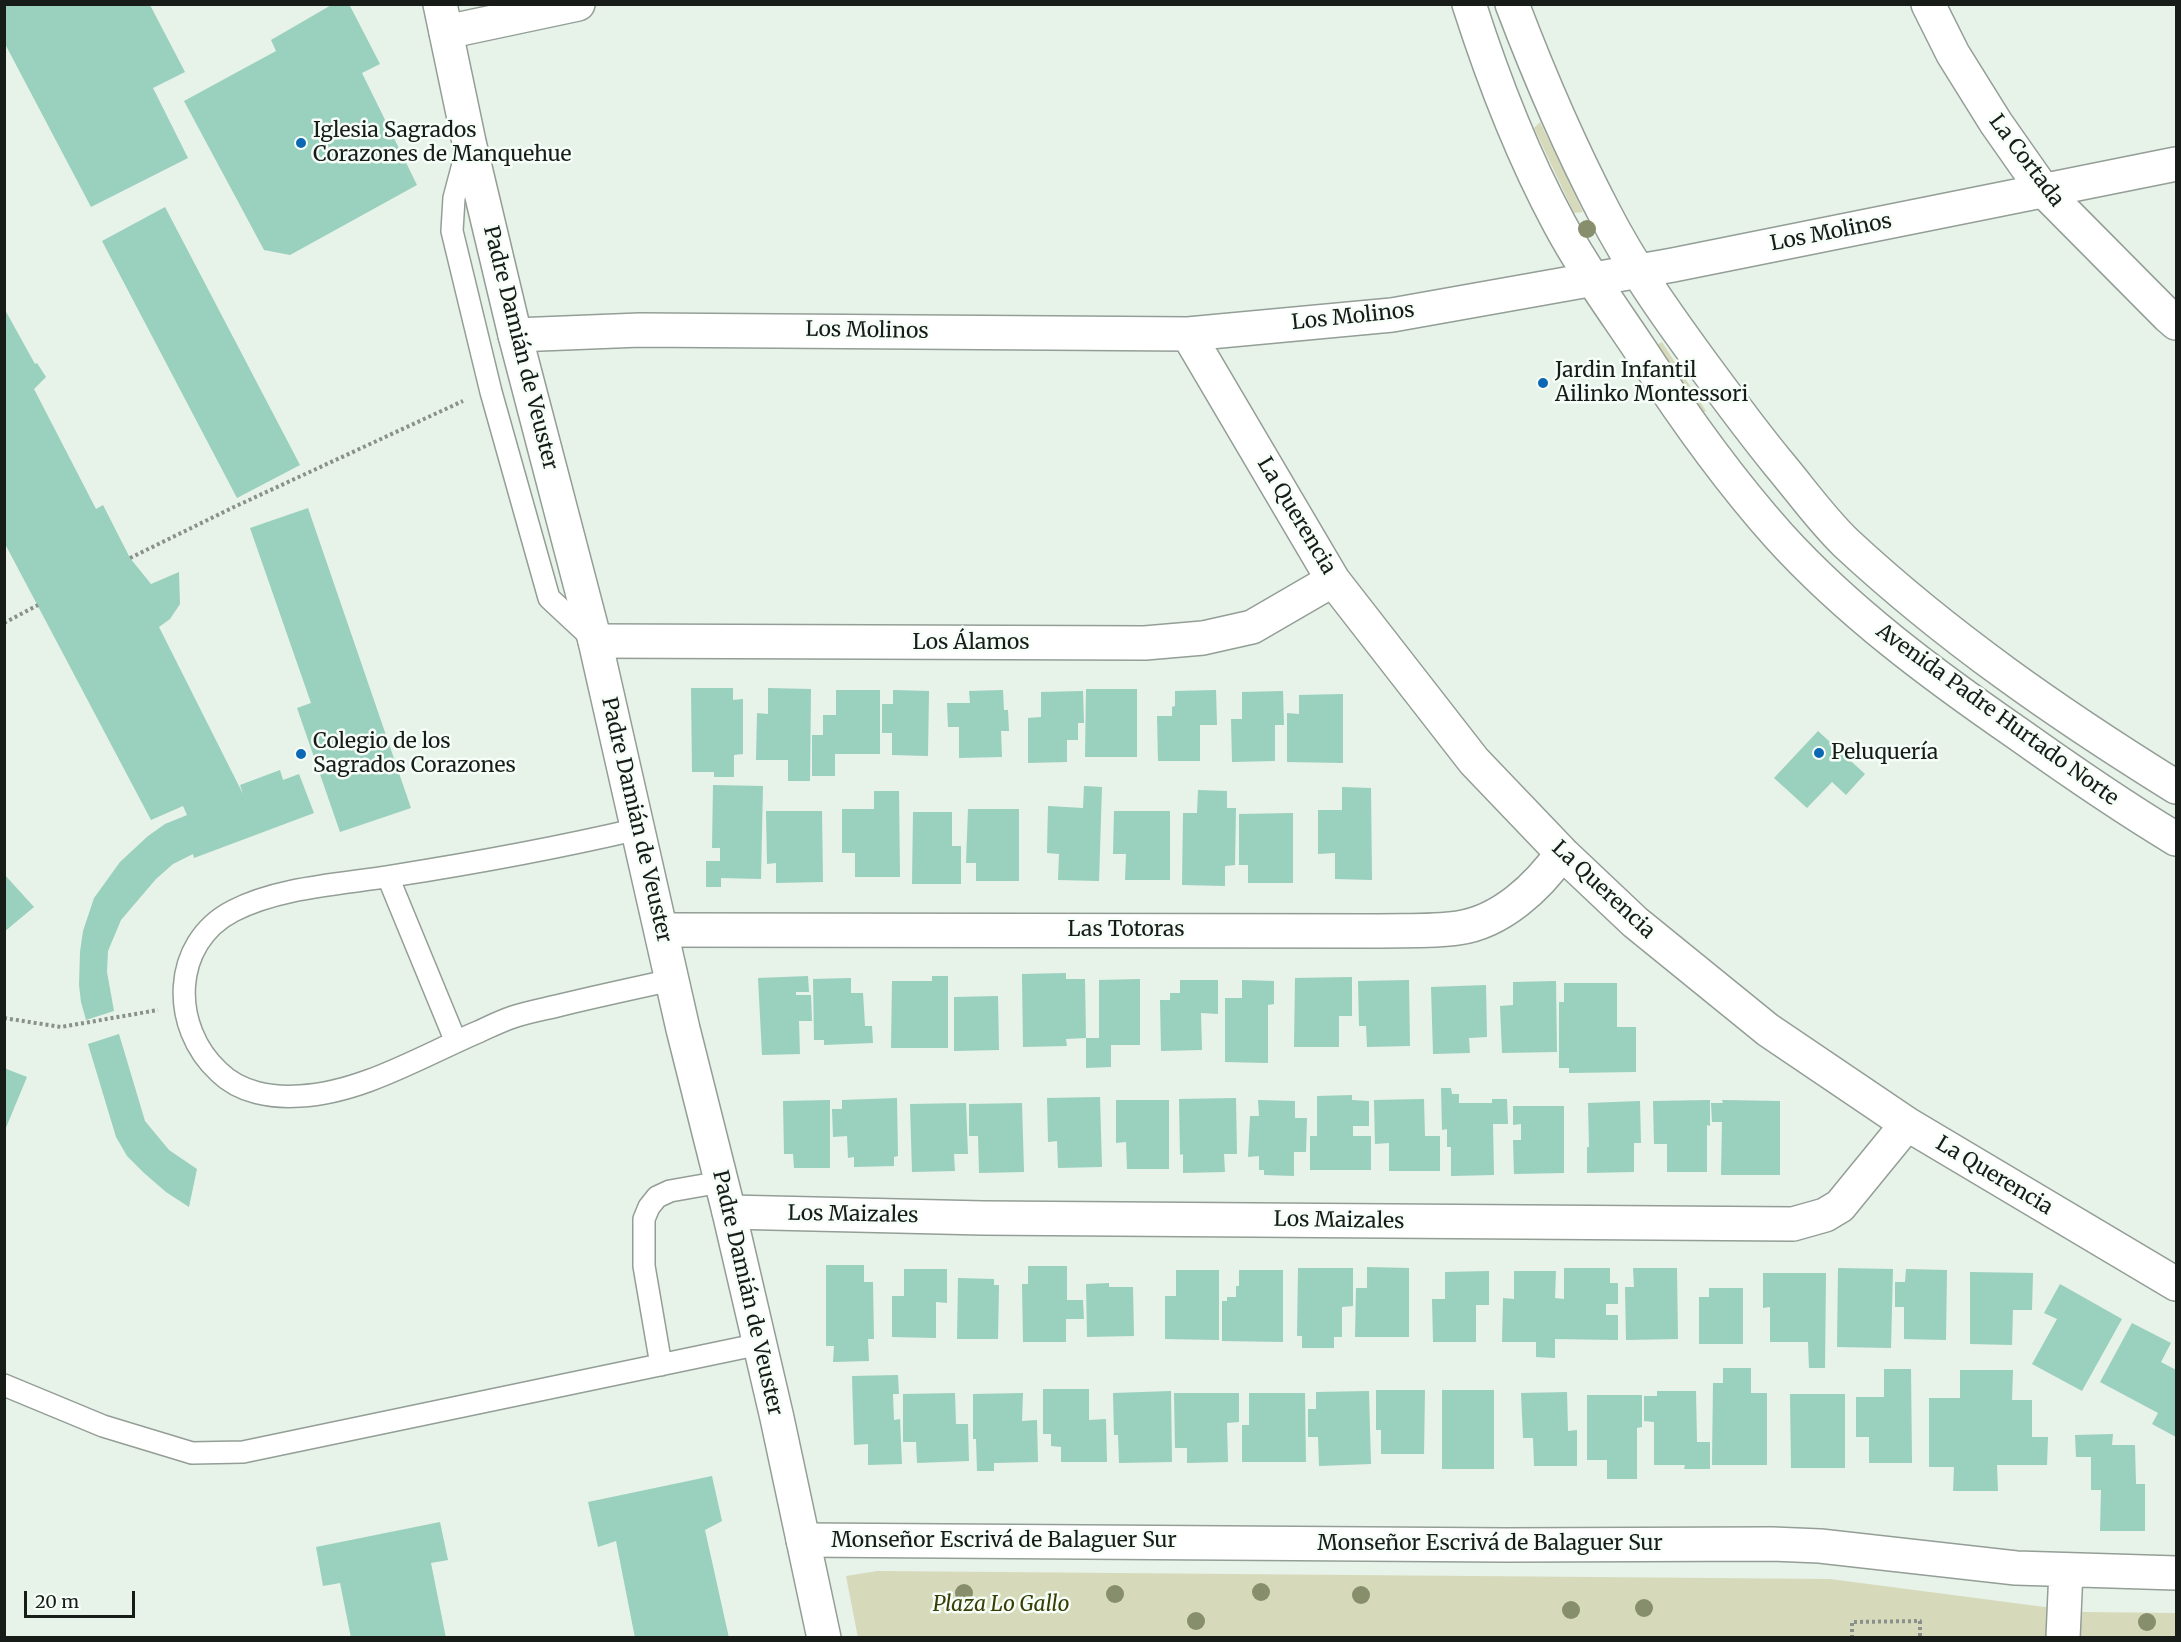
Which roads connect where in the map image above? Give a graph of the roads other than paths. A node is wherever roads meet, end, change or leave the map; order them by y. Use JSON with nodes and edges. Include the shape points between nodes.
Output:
{"nodes":[{"id":1,"x":578,"y":4,"type":"edge"},
{"id":2,"x":1469,"y":4,"type":"edge"},
{"id":3,"x":1512,"y":4,"type":"edge"},
{"id":4,"x":1928,"y":4,"type":"edge"},
{"id":5,"x":443,"y":18,"type":"edge"},
{"id":6,"x":468,"y":142,"type":"junction"},
{"id":7,"x":2176,"y":164,"type":"edge"},
{"id":8,"x":2043,"y":190,"type":"junction"},
{"id":9,"x":1639,"y":271,"type":"junction"},
{"id":10,"x":1593,"y":279,"type":"junction"},
{"id":11,"x":2176,"y":323,"type":"edge"},
{"id":12,"x":1188,"y":334,"type":"junction"},
{"id":13,"x":515,"y":335,"type":"junction"},
{"id":14,"x":1334,"y":580,"type":"junction"},
{"id":15,"x":595,"y":641,"type":"junction"},
{"id":16,"x":2176,"y":787,"type":"edge"},
{"id":17,"x":638,"y":829,"type":"junction"},
{"id":18,"x":2176,"y":839,"type":"edge"},
{"id":19,"x":1562,"y":854,"type":"junction"},
{"id":20,"x":388,"y":876,"type":"junction"},
{"id":21,"x":662,"y":930,"type":"junction"},
{"id":22,"x":672,"y":980,"type":"junction"},
{"id":23,"x":456,"y":1042,"type":"junction"},
{"id":24,"x":1907,"y":1124,"type":"junction"},
{"id":25,"x":725,"y":1197,"type":"junction"},
{"id":26,"x":2176,"y":1284,"type":"edge"},
{"id":27,"x":759,"y":1344,"type":"junction"},
{"id":28,"x":661,"y":1365,"type":"junction"},
{"id":29,"x":4,"y":1385,"type":"edge"},
{"id":30,"x":803,"y":1540,"type":"junction"},
{"id":31,"x":2066,"y":1569,"type":"junction"},
{"id":32,"x":2176,"y":1573,"type":"edge"},
{"id":33,"x":824,"y":1638,"type":"edge"},
{"id":34,"x":2063,"y":1638,"type":"edge"}],
"edges":[{"from":1,"to":5,"type":"street"},
{"from":2,"to":10,"type":"street","name":"Avenida Padre Hurtado Norte","via":[[1527,159]]},
{"from":3,"to":9,"type":"street","name":"Avenida Padre Hurtado Norte","via":[[1571,145]]},
{"from":4,"to":8,"type":"street","name":"La Cortada","via":[[1953,54]]},
{"from":5,"to":6,"type":"street","name":"Padre Damián de Veuster"},
{"from":6,"to":13,"type":"street","name":"Padre Damián de Veuster"},
{"from":6,"to":15,"type":"lane","via":[[454,198],[452,231],[491,392],[549,598]]},
{"from":7,"to":8,"type":"street","name":"Los Molinos"},
{"from":8,"to":9,"type":"street","name":"Los Molinos"},
{"from":8,"to":11,"type":"street","name":"La Cortada"},
{"from":9,"to":10,"type":"street","name":"Los Molinos"},
{"from":9,"to":16,"type":"street","name":"Avenida Padre Hurtado Norte","via":[[1752,432],[1844,541],[1945,629],[2094,736]]},
{"from":10,"to":12,"type":"street","name":"Los Molinos","via":[[1392,315]]},
{"from":10,"to":18,"type":"street","name":"Avenida Padre Hurtado Norte","via":[[1681,412],[1727,472],[1780,537],[1840,596],[1970,701],[2121,806]]},
{"from":12,"to":13,"type":"street","name":"Los Molinos","via":[[640,330]]},
{"from":12,"to":14,"type":"street","name":"La Querencia"},
{"from":13,"to":15,"type":"street","name":"Padre Damián de Veuster"},
{"from":14,"to":15,"type":"street","name":"Los Álamos","via":[[1252,627],[1203,638],[1145,644]]},
{"from":14,"to":19,"type":"street","name":"La Querencia","via":[[1474,761]]},
{"from":15,"to":17,"type":"street","name":"Padre Damián de Veuster"},
{"from":17,"to":20,"type":"lane","via":[[549,849]]},
{"from":17,"to":21,"type":"street","name":"Padre Damián de Veuster"},
{"from":19,"to":21,"type":"street","name":"Las Totoras","via":[[1519,900],[1501,912],[1460,928]]},
{"from":19,"to":24,"type":"street","name":"La Querencia","via":[[1635,922],[1768,1030]]},
{"from":20,"to":23,"type":"lane"},
{"from":20,"to":23,"type":"lane","via":[[279,894],[233,911],[206,931],[190,954],[184,979],[185,1005],[193,1035],[220,1074],[239,1086],[262,1095],[297,1097],[329,1094],[366,1083]]},
{"from":21,"to":22,"type":"street","name":"Padre Damián de Veuster"},
{"from":22,"to":23,"type":"lane","via":[[512,1017]]},
{"from":22,"to":25,"type":"street","name":"Padre Damián de Veuster"},
{"from":24,"to":25,"type":"street","name":"Los Maizales","via":[[1840,1206],[1825,1215],[1793,1224],[995,1218]]},
{"from":24,"to":26,"type":"street","name":"La Querencia"},
{"from":25,"to":27,"type":"street","name":"Padre Damián de Veuster"},
{"from":25,"to":28,"type":"lane","via":[[670,1191],[657,1197],[644,1219],[644,1266]]},
{"from":27,"to":28,"type":"lane"},
{"from":27,"to":30,"type":"street","name":"Padre Damián de Veuster"},
{"from":28,"to":29,"type":"lane","via":[[243,1452],[192,1453],[103,1426]]},
{"from":30,"to":31,"type":"street","name":"Monseñor Escrivá de Balaguer Sur","via":[[1772,1544],[2016,1568]]},
{"from":30,"to":33,"type":"street","name":"Padre Damián de Veuster"},
{"from":31,"to":32,"type":"street","name":"Monseñor Escrivá de Balaguer Sur"},
{"from":31,"to":34,"type":"street"}]}
